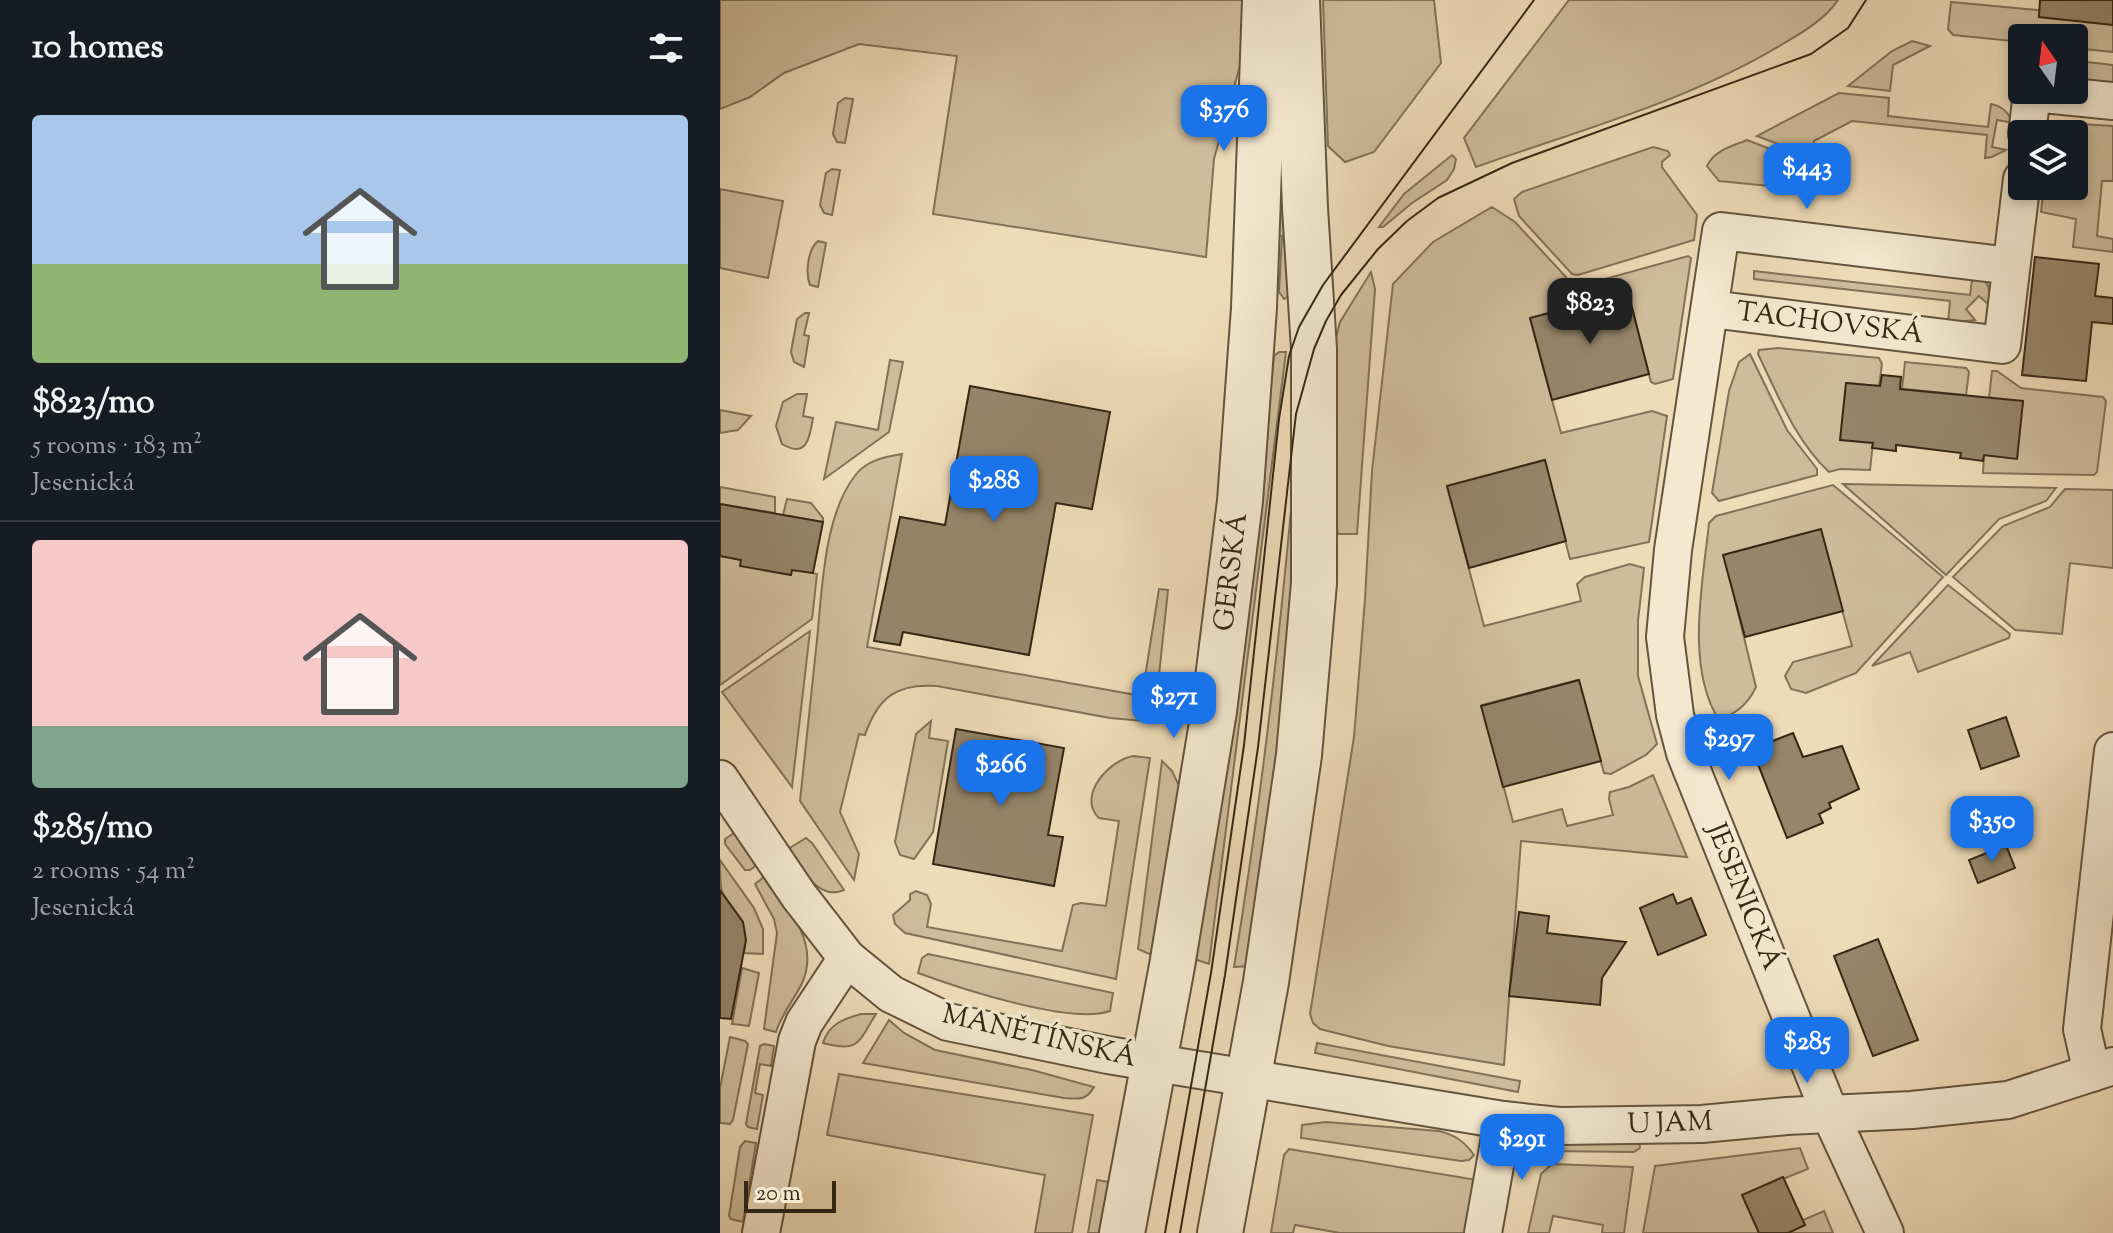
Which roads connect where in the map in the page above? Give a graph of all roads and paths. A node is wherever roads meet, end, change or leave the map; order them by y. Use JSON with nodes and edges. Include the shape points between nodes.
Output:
{"nodes":[{"id":1,"x":1265,"y":0,"type":"edge"},
{"id":2,"x":1297,"y":0,"type":"edge"},
{"id":3,"x":2113,"y":101,"type":"edge"},
{"id":4,"x":2029,"y":120,"type":"edge"},
{"id":5,"x":2019,"y":200,"type":"edge"},
{"id":6,"x":2011,"y":266,"type":"junction"},
{"id":7,"x":1711,"y":309,"type":"junction"},
{"id":8,"x":2113,"y":751,"type":"edge"},
{"id":9,"x":720,"y":779,"type":"edge"},
{"id":10,"x":847,"y":958,"type":"junction"},
{"id":11,"x":1154,"y":1062,"type":"junction"},
{"id":12,"x":2102,"y":1070,"type":"edge"},
{"id":13,"x":1247,"y":1078,"type":"junction"},
{"id":14,"x":1830,"y":1114,"type":"junction"},
{"id":15,"x":1503,"y":1120,"type":"junction"},
{"id":16,"x":761,"y":1233,"type":"edge"},
{"id":17,"x":1122,"y":1233,"type":"edge"},
{"id":18,"x":1220,"y":1233,"type":"edge"},
{"id":19,"x":1483,"y":1233,"type":"edge"},
{"id":20,"x":1885,"y":1233,"type":"edge"}],
"edges":[{"from":1,"to":11,"type":"street","name":"GERSKÁ","via":[[1254,308],[1240,501],[1214,711]]},
{"from":2,"to":13,"type":"street","via":[[1314,349],[1314,583],[1299,755]]},
{"from":3,"to":4,"type":"street","via":[[2032,93]]},
{"from":5,"to":6,"type":"street","name":"TACHOVSKÁ"},
{"from":6,"to":7,"type":"street","name":"TACHOVSKÁ","via":[[1721,231]]},
{"from":6,"to":7,"type":"street","name":"TACHOVSKÁ","via":[[2002,345]]},
{"from":7,"to":14,"type":"street","name":"JESENICKÁ","via":[[1673,550],[1665,637],[1675,715],[1685,753]]},
{"from":8,"to":12,"type":"street","name":"U JAM","via":[[2082,1029]]},
{"from":9,"to":10,"type":"street","name":"MANĚTÍNSKÁ"},
{"from":10,"to":11,"type":"street","name":"MANĚTÍNSKÁ","via":[[891,994],[948,1022]]},
{"from":10,"to":16,"type":"street","via":[[797,1041]]},
{"from":11,"to":13,"type":"street","name":"MANĚTÍNSKÁ"},
{"from":11,"to":17,"type":"street","name":"GERSKÁ"},
{"from":12,"to":14,"type":"street","name":"U JAM","via":[[2008,1100]]},
{"from":13,"to":15,"type":"street","name":"U JAM"},
{"from":13,"to":18,"type":"street"},
{"from":14,"to":15,"type":"street","name":"U JAM","via":[[1677,1125],[1559,1126]]},
{"from":14,"to":20,"type":"street","name":"JESENICKÁ"},
{"from":15,"to":19,"type":"street"}]}
